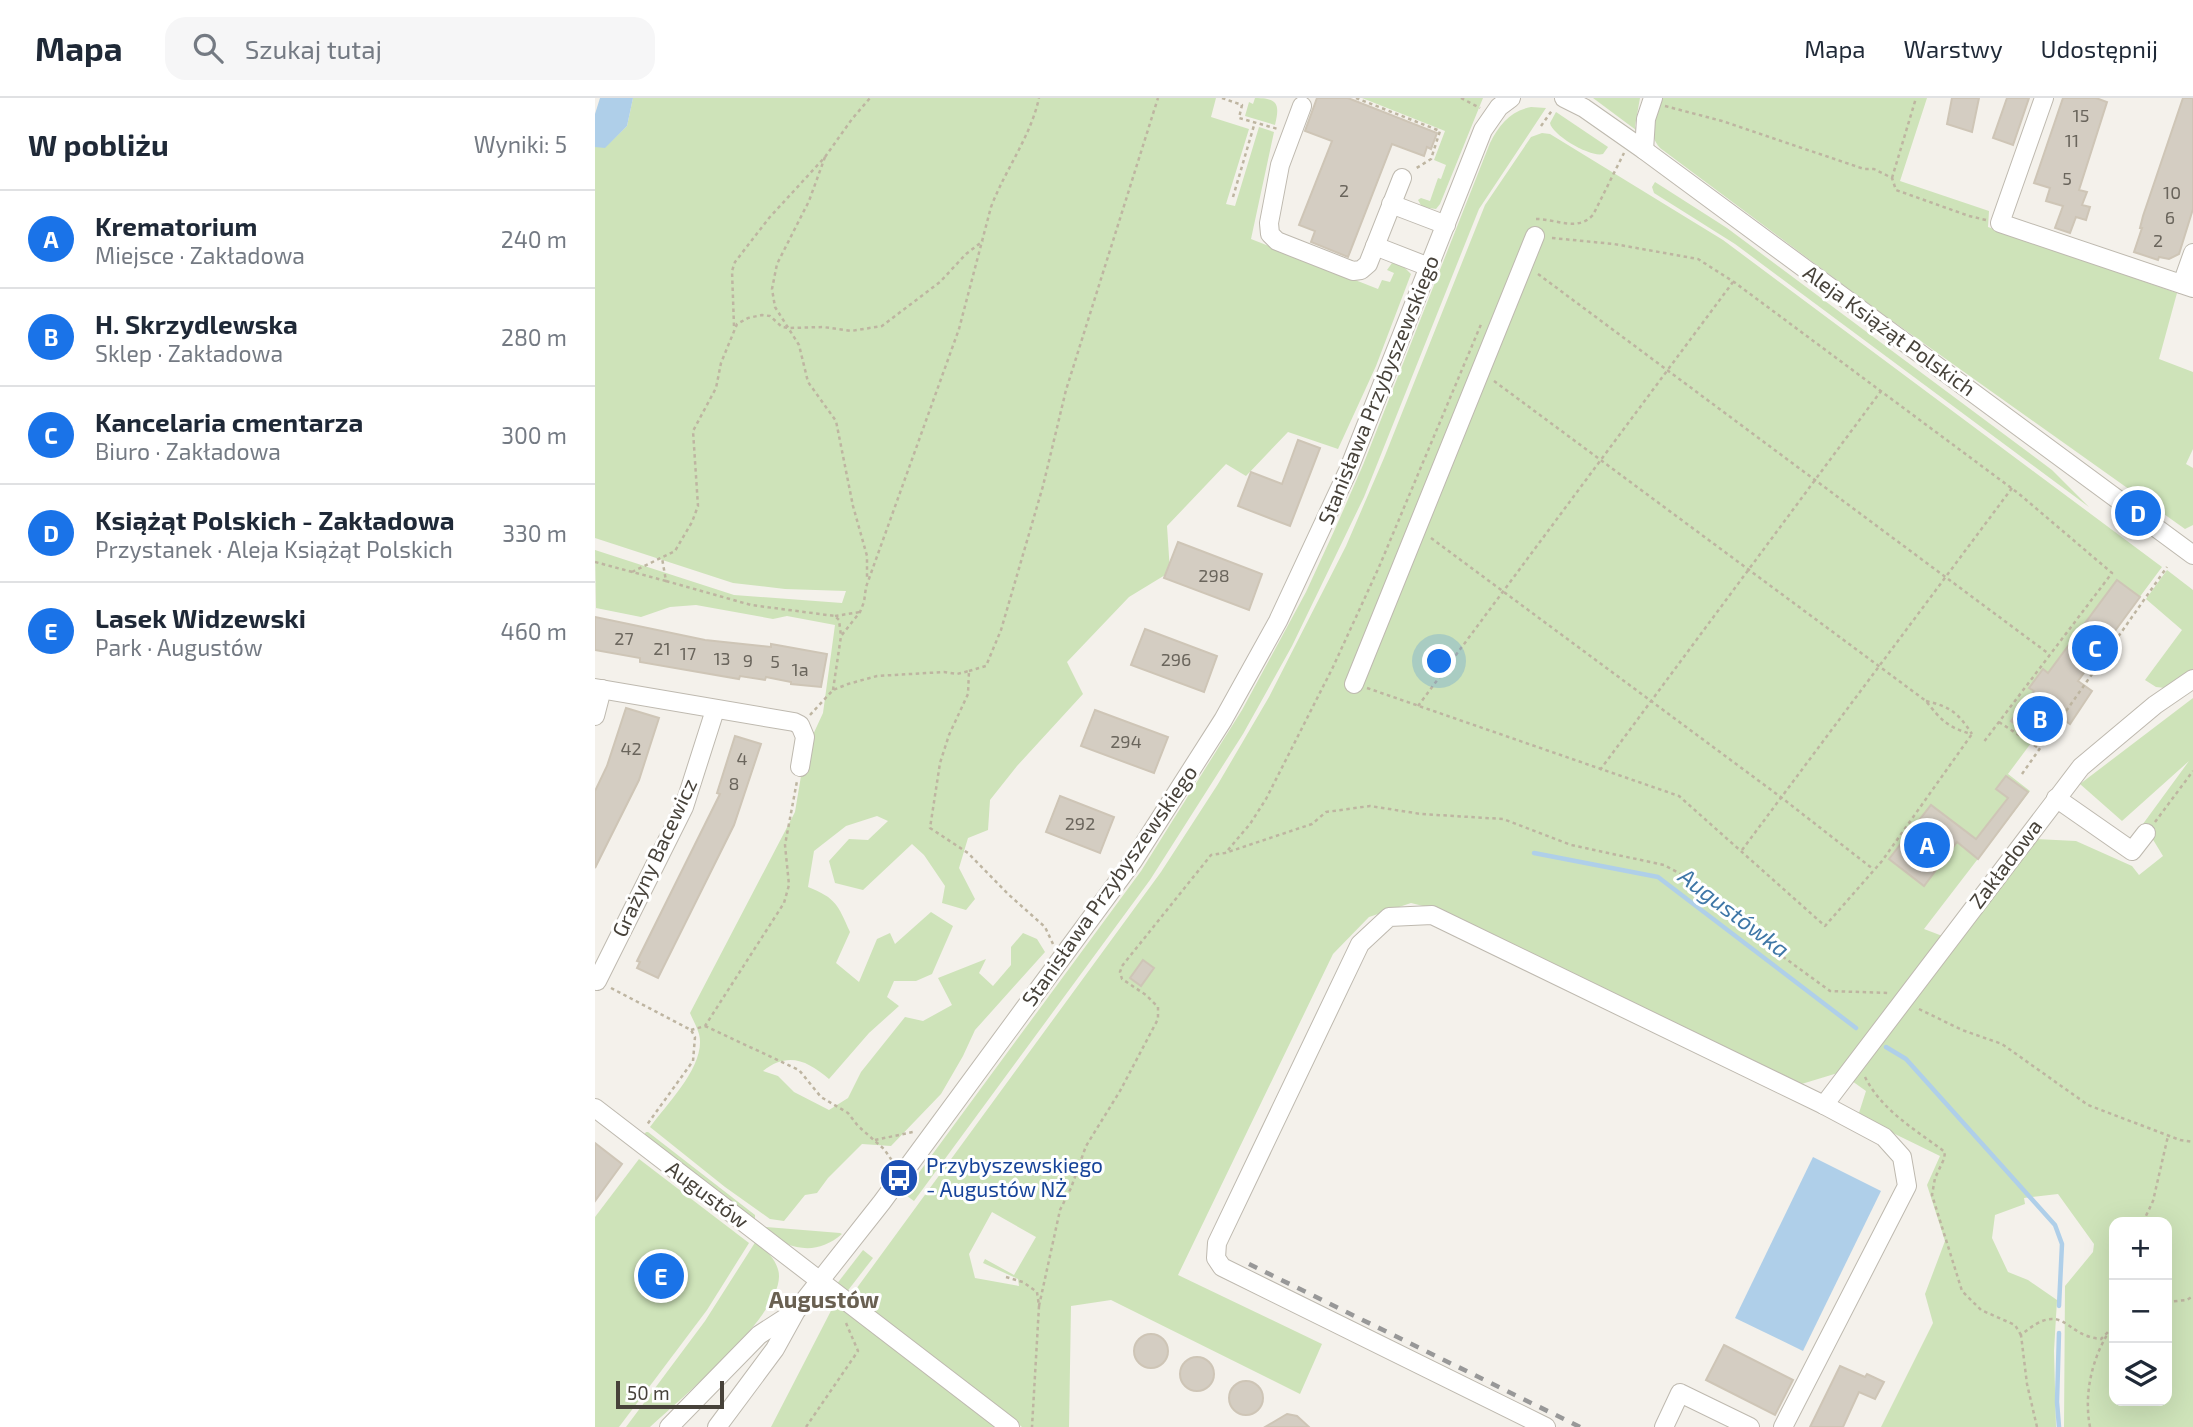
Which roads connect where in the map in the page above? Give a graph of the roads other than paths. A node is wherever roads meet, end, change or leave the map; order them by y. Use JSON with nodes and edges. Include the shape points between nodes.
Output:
{"nodes":[{"id":1,"x":1511,"y":98,"type":"edge"},
{"id":2,"x":2044,"y":98,"type":"edge"},
{"id":3,"x":1652,"y":100,"type":"edge"},
{"id":4,"x":1559,"y":103,"type":"edge"},
{"id":5,"x":1302,"y":106,"type":"dead end"},
{"id":6,"x":1493,"y":106,"type":"edge"},
{"id":7,"x":1644,"y":150,"type":"junction"},
{"id":8,"x":1402,"y":178,"type":"road end"},
{"id":9,"x":1391,"y":204,"type":"junction"},
{"id":10,"x":1446,"y":225,"type":"junction"},
{"id":11,"x":1535,"y":236,"type":"road end"},
{"id":12,"x":1375,"y":246,"type":"junction"},
{"id":13,"x":2193,"y":253,"type":"edge"},
{"id":14,"x":1429,"y":267,"type":"junction"},
{"id":15,"x":2188,"y":286,"type":"edge"},
{"id":16,"x":2193,"y":555,"type":"edge"},
{"id":17,"x":2193,"y":679,"type":"edge"},
{"id":18,"x":1354,"y":684,"type":"road end"},
{"id":19,"x":598,"y":689,"type":"edge"},
{"id":20,"x":715,"y":710,"type":"junction"},
{"id":21,"x":595,"y":716,"type":"edge"},
{"id":22,"x":800,"y":767,"type":"road end"},
{"id":23,"x":2056,"y":798,"type":"junction"},
{"id":24,"x":2146,"y":833,"type":"road end"},
{"id":25,"x":597,"y":981,"type":"road end"},
{"id":26,"x":1824,"y":1105,"type":"junction"},
{"id":27,"x":595,"y":1108,"type":"edge"},
{"id":28,"x":819,"y":1282,"type":"junction"},
{"id":29,"x":796,"y":1311,"type":"junction"},
{"id":30,"x":669,"y":1427,"type":"edge"},
{"id":31,"x":717,"y":1427,"type":"edge"},
{"id":32,"x":1010,"y":1427,"type":"edge"},
{"id":33,"x":1546,"y":1427,"type":"edge"},
{"id":34,"x":1664,"y":1427,"type":"edge"},
{"id":35,"x":1750,"y":1427,"type":"edge"},
{"id":36,"x":1783,"y":1427,"type":"edge"}],
"edges":[{"from":1,"to":6,"type":"street","name":"Stanisława Przybyszewskiego"},
{"from":2,"to":15,"type":"street","via":[[2000,223]]},
{"from":3,"to":7,"type":"street"},
{"from":4,"to":7,"type":"street","name":"Aleja Książąt Polskich","via":[[1584,108]]},
{"from":5,"to":12,"type":"street","via":[[1280,165],[1269,223],[1273,238],[1357,271],[1366,267]]},
{"from":6,"to":10,"type":"street","name":"Stanisława Przybyszewskiego"},
{"from":7,"to":16,"type":"street","name":"Aleja Książąt Polskich"},
{"from":8,"to":9,"type":"street"},
{"from":9,"to":10,"type":"street"},
{"from":9,"to":12,"type":"street"},
{"from":10,"to":14,"type":"street","name":"Stanisława Przybyszewskiego"},
{"from":11,"to":18,"type":"street"},
{"from":12,"to":14,"type":"street"},
{"from":13,"to":15,"type":"street"},
{"from":14,"to":28,"type":"street","name":"Stanisława Przybyszewskiego","via":[[1352,460],[1277,621],[1223,720],[1133,861]]},
{"from":17,"to":23,"type":"street","name":"Zakładowa","via":[[2081,767]]},
{"from":19,"to":20,"type":"street"},
{"from":19,"to":21,"type":"street"},
{"from":20,"to":22,"type":"street","via":[[800,725],[805,737]]},
{"from":20,"to":25,"type":"street","name":"Grażyny Bacewicz","via":[[684,807]]},
{"from":23,"to":24,"type":"street","via":[[2132,851]]},
{"from":23,"to":26,"type":"street","name":"Zakładowa"},
{"from":26,"to":33,"type":"street","via":[[1432,915],[1389,917],[1360,944],[1217,1243],[1216,1258],[1222,1267]]},
{"from":26,"to":36,"type":"street","via":[[1884,1137],[1902,1157],[1907,1186]]},
{"from":27,"to":28,"type":"street","name":"Augustów"},
{"from":28,"to":29,"type":"street","name":"Stanisława Przybyszewskiego"},
{"from":28,"to":32,"type":"street","name":"Augustów"},
{"from":29,"to":30,"type":"street","name":"Stanisława Przybyszewskiego","via":[[759,1335]]},
{"from":29,"to":31,"type":"street","name":"Stanisława Przybyszewskiego","via":[[775,1349]]},
{"from":34,"to":35,"type":"street","via":[[1680,1393]]}]}
